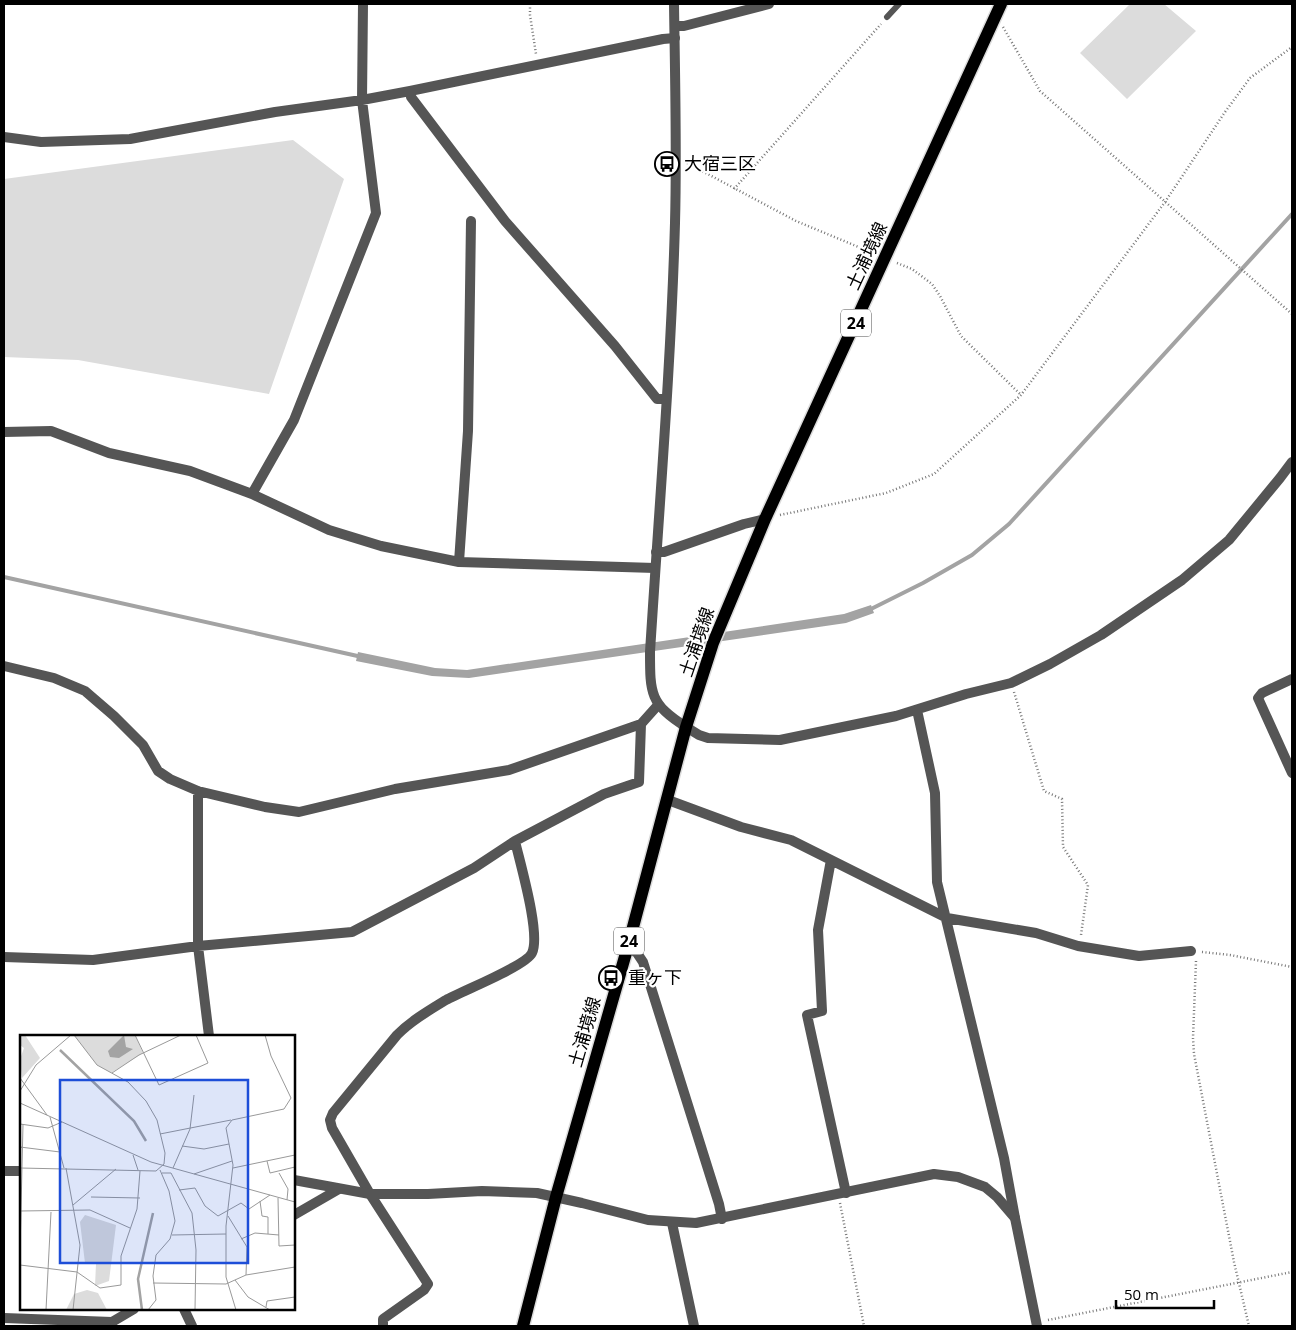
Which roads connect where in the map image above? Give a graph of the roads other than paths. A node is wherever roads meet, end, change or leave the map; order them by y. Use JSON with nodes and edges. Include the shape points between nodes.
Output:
{"nodes":[{"id":1,"x":363,"y":4,"type":"edge"},
{"id":2,"x":674,"y":4,"type":"edge"},
{"id":3,"x":769,"y":4,"type":"edge"},
{"id":4,"x":899,"y":4,"type":"edge"},
{"id":5,"x":996,"y":7,"type":"edge"},
{"id":6,"x":887,"y":17,"type":"road end"},
{"id":7,"x":674,"y":26,"type":"junction"},
{"id":8,"x":675,"y":38,"type":"junction"},
{"id":9,"x":410,"y":91,"type":"junction"},
{"id":10,"x":362,"y":100,"type":"junction"},
{"id":11,"x":4,"y":137,"type":"edge"},
{"id":12,"x":471,"y":222,"type":"dead end"},
{"id":13,"x":666,"y":399,"type":"junction"},
{"id":14,"x":4,"y":432,"type":"edge"},
{"id":15,"x":1292,"y":462,"type":"edge"},
{"id":16,"x":252,"y":494,"type":"junction"},
{"id":17,"x":766,"y":519,"type":"junction"},
{"id":18,"x":656,"y":552,"type":"junction"},
{"id":19,"x":459,"y":562,"type":"junction"},
{"id":20,"x":655,"y":568,"type":"junction"},
{"id":21,"x":4,"y":666,"type":"edge"},
{"id":22,"x":1292,"y":678,"type":"edge"},
{"id":23,"x":658,"y":705,"type":"junction"},
{"id":24,"x":917,"y":710,"type":"junction"},
{"id":25,"x":641,"y":724,"type":"junction"},
{"id":26,"x":686,"y":727,"type":"junction"},
{"id":27,"x":1292,"y":773,"type":"edge"},
{"id":28,"x":198,"y":791,"type":"junction"},
{"id":29,"x":668,"y":800,"type":"junction"},
{"id":30,"x":515,"y":841,"type":"junction"},
{"id":31,"x":831,"y":860,"type":"junction"},
{"id":32,"x":947,"y":918,"type":"junction"},
{"id":33,"x":198,"y":946,"type":"junction"},
{"id":34,"x":628,"y":946,"type":"junction"},
{"id":35,"x":1194,"y":951,"type":"road end"},
{"id":36,"x":4,"y":958,"type":"edge"},
{"id":37,"x":209,"y":1035,"type":"edge"},
{"id":38,"x":4,"y":1171,"type":"edge"},
{"id":39,"x":20,"y":1171,"type":"edge"},
{"id":40,"x":295,"y":1180,"type":"edge"},
{"id":41,"x":339,"y":1189,"type":"junction"},
{"id":42,"x":370,"y":1194,"type":"junction"},
{"id":43,"x":842,"y":1194,"type":"junction"},
{"id":44,"x":556,"y":1197,"type":"junction"},
{"id":45,"x":295,"y":1214,"type":"edge"},
{"id":46,"x":1015,"y":1218,"type":"junction"},
{"id":47,"x":722,"y":1219,"type":"junction"},
{"id":48,"x":672,"y":1223,"type":"junction"},
{"id":49,"x":132,"y":1310,"type":"edge"},
{"id":50,"x":184,"y":1310,"type":"edge"},
{"id":51,"x":4,"y":1318,"type":"edge"},
{"id":52,"x":1037,"y":1324,"type":"edge"},
{"id":53,"x":192,"y":1326,"type":"edge"},
{"id":54,"x":383,"y":1326,"type":"edge"},
{"id":55,"x":523,"y":1326,"type":"edge"},
{"id":56,"x":694,"y":1326,"type":"edge"}],
"edges":[{"from":1,"to":10,"type":"street"},
{"from":2,"to":7,"type":"street"},
{"from":3,"to":7,"type":"street"},
{"from":4,"to":6,"type":"lane"},
{"from":5,"to":17,"type":"main road","name":"土浦境線","number":"24"},
{"from":7,"to":8,"type":"street"},
{"from":8,"to":9,"type":"street"},
{"from":8,"to":13,"type":"street","via":[[675,223]]},
{"from":9,"to":10,"type":"street"},
{"from":9,"to":13,"type":"street","via":[[411,97],[505,221],[657,399]]},
{"from":10,"to":11,"type":"street","via":[[274,112],[130,139],[41,142]]},
{"from":10,"to":16,"type":"street","via":[[376,213],[294,420]]},
{"from":12,"to":19,"type":"street","via":[[468,431]]},
{"from":13,"to":18,"type":"street"},
{"from":14,"to":16,"type":"street","via":[[50,431],[109,453],[190,471]]},
{"from":15,"to":24,"type":"street","via":[[1229,540],[1182,580],[1100,635],[1011,683]]},
{"from":16,"to":19,"type":"street","via":[[329,530],[381,546]]},
{"from":17,"to":18,"type":"street"},
{"from":17,"to":26,"type":"main road","name":"土浦境線","number":"24","via":[[713,643]]},
{"from":18,"to":20,"type":"street"},
{"from":19,"to":20,"type":"street"},
{"from":20,"to":23,"type":"street","via":[[650,679]]},
{"from":21,"to":28,"type":"street","via":[[54,678],[85,691],[143,744],[158,771]]},
{"from":22,"to":27,"type":"street","via":[[1258,698]]},
{"from":23,"to":25,"type":"street"},
{"from":23,"to":26,"type":"street"},
{"from":24,"to":26,"type":"street","via":[[780,740],[708,738]]},
{"from":24,"to":32,"type":"street","via":[[935,793],[937,882]]},
{"from":25,"to":28,"type":"street","via":[[509,770],[395,789],[299,812]]},
{"from":25,"to":30,"type":"street","via":[[639,782],[604,794]]},
{"from":26,"to":29,"type":"main road","name":"土浦境線","number":"24"},
{"from":28,"to":33,"type":"street"},
{"from":29,"to":31,"type":"street","via":[[741,827],[790,840]]},
{"from":29,"to":34,"type":"main road","name":"土浦境線","number":"24"},
{"from":30,"to":33,"type":"street","via":[[474,868],[352,932]]},
{"from":30,"to":42,"type":"street","via":[[533,918],[532,955],[408,1024],[330,1120]]},
{"from":31,"to":32,"type":"street"},
{"from":31,"to":43,"type":"street","via":[[818,930],[822,1012],[807,1015]]},
{"from":32,"to":35,"type":"street","via":[[1036,933],[1078,946],[1139,956]]},
{"from":32,"to":46,"type":"street","via":[[1004,1158]]},
{"from":33,"to":36,"type":"street","via":[[93,960]]},
{"from":33,"to":37,"type":"street"},
{"from":34,"to":44,"type":"main road","name":"土浦境線","number":"24"},
{"from":34,"to":47,"type":"street","via":[[644,962]]},
{"from":38,"to":39,"type":"street"},
{"from":40,"to":41,"type":"street"},
{"from":41,"to":42,"type":"street"},
{"from":41,"to":45,"type":"street"},
{"from":42,"to":44,"type":"street","via":[[506,1191]]},
{"from":42,"to":54,"type":"street","via":[[428,1284],[383,1319]]},
{"from":43,"to":46,"type":"street","via":[[934,1174],[958,1177],[985,1187]]},
{"from":43,"to":47,"type":"street"},
{"from":44,"to":48,"type":"street"},
{"from":44,"to":55,"type":"main road","name":"土浦境線","number":"24"},
{"from":46,"to":52,"type":"street"},
{"from":47,"to":48,"type":"street"},
{"from":48,"to":56,"type":"street"},
{"from":49,"to":51,"type":"street","via":[[112,1322]]},
{"from":50,"to":53,"type":"street"}]}
